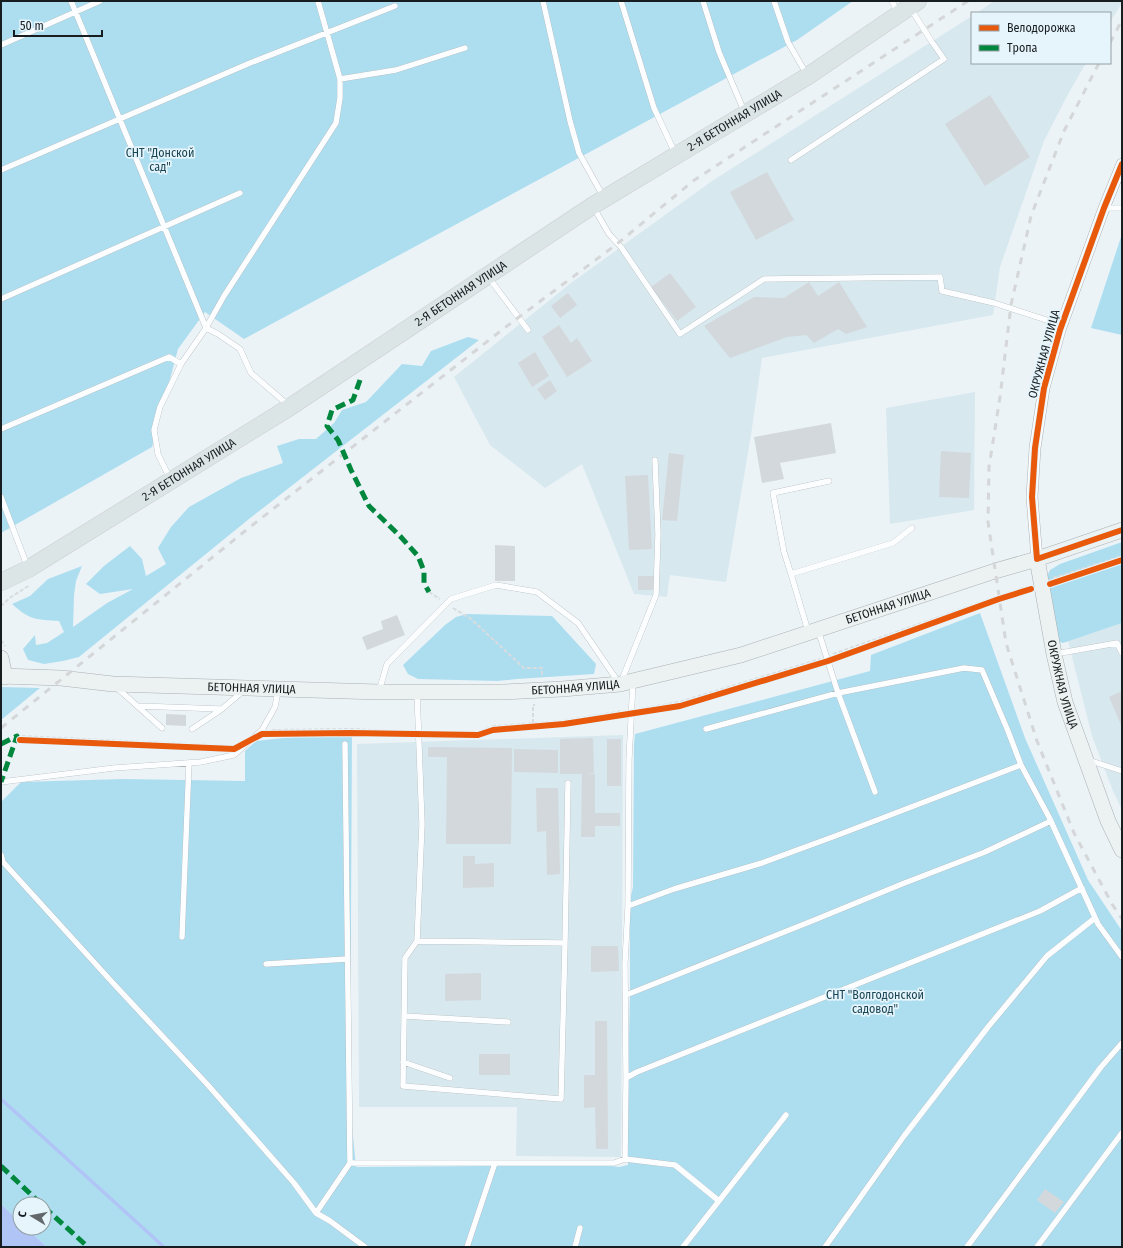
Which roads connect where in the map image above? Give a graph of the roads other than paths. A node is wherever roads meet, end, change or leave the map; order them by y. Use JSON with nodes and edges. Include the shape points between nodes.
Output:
{"nodes":[{"id":1,"x":71,"y":1,"type":"edge"},
{"id":2,"x":100,"y":1,"type":"edge"},
{"id":3,"x":318,"y":1,"type":"edge"},
{"id":4,"x":543,"y":1,"type":"edge"},
{"id":5,"x":621,"y":1,"type":"edge"},
{"id":6,"x":703,"y":1,"type":"edge"},
{"id":7,"x":774,"y":1,"type":"edge"},
{"id":8,"x":395,"y":6,"type":"dead end"},
{"id":9,"x":904,"y":6,"type":"edge"},
{"id":10,"x":75,"y":11,"type":"junction"},
{"id":11,"x":326,"y":32,"type":"junction"},
{"id":12,"x":1,"y":45,"type":"edge"},
{"id":13,"x":465,"y":48,"type":"dead end"},
{"id":14,"x":808,"y":76,"type":"junction"},
{"id":15,"x":340,"y":79,"type":"junction"},
{"id":16,"x":745,"y":114,"type":"junction"},
{"id":17,"x":119,"y":120,"type":"junction"},
{"id":18,"x":676,"y":155,"type":"junction"},
{"id":19,"x":791,"y":160,"type":"dead end"},
{"id":20,"x":1122,"y":164,"type":"edge"},
{"id":21,"x":1,"y":170,"type":"edge"},
{"id":22,"x":240,"y":193,"type":"dead end"},
{"id":23,"x":598,"y":203,"type":"junction"},
{"id":24,"x":1104,"y":208,"type":"junction"},
{"id":25,"x":1122,"y":208,"type":"edge"},
{"id":26,"x":164,"y":227,"type":"junction"},
{"id":27,"x":488,"y":276,"type":"junction"},
{"id":28,"x":1,"y":299,"type":"edge"},
{"id":29,"x":1062,"y":325,"type":"junction"},
{"id":30,"x":206,"y":328,"type":"junction"},
{"id":31,"x":528,"y":330,"type":"dead end"},
{"id":32,"x":181,"y":364,"type":"junction"},
{"id":33,"x":290,"y":407,"type":"junction"},
{"id":34,"x":1,"y":429,"type":"edge"},
{"id":35,"x":655,"y":460,"type":"dead end"},
{"id":36,"x":171,"y":480,"type":"junction"},
{"id":37,"x":830,"y":481,"type":"dead end"},
{"id":38,"x":1,"y":497,"type":"edge"},
{"id":39,"x":912,"y":528,"type":"dead end"},
{"id":40,"x":1122,"y":530,"type":"edge"},
{"id":41,"x":1037,"y":559,"type":"junction"},
{"id":42,"x":791,"y":574,"type":"junction"},
{"id":43,"x":29,"y":577,"type":"junction"},
{"id":44,"x":1,"y":582,"type":"edge"},
{"id":45,"x":813,"y":632,"type":"junction"},
{"id":46,"x":1119,"y":642,"type":"edge"},
{"id":47,"x":1122,"y":653,"type":"edge"},
{"id":48,"x":4,"y":654,"type":"edge"},
{"id":49,"x":1054,"y":654,"type":"junction"},
{"id":50,"x":3,"y":676,"type":"edge"},
{"id":51,"x":627,"y":683,"type":"junction"},
{"id":52,"x":113,"y":684,"type":"junction"},
{"id":53,"x":247,"y":688,"type":"junction"},
{"id":54,"x":279,"y":689,"type":"junction"},
{"id":55,"x":379,"y":692,"type":"junction"},
{"id":56,"x":417,"y":692,"type":"junction"},
{"id":57,"x":838,"y":692,"type":"junction"},
{"id":58,"x":138,"y":706,"type":"junction"},
{"id":59,"x":222,"y":709,"type":"junction"},
{"id":60,"x":162,"y":728,"type":"dead end"},
{"id":61,"x":192,"y":729,"type":"dead end"},
{"id":62,"x":706,"y":729,"type":"dead end"},
{"id":63,"x":345,"y":744,"type":"dead end"},
{"id":64,"x":1085,"y":758,"type":"junction"},
{"id":65,"x":189,"y":763,"type":"junction"},
{"id":66,"x":1021,"y":765,"type":"junction"},
{"id":67,"x":1122,"y":771,"type":"edge"},
{"id":68,"x":1,"y":782,"type":"edge"},
{"id":69,"x":568,"y":783,"type":"dead end"},
{"id":70,"x":875,"y":792,"type":"dead end"},
{"id":71,"x":1051,"y":822,"type":"junction"},
{"id":72,"x":1122,"y":850,"type":"edge"},
{"id":73,"x":1,"y":855,"type":"edge"},
{"id":74,"x":1082,"y":888,"type":"junction"},
{"id":75,"x":628,"y":906,"type":"junction"},
{"id":76,"x":1095,"y":918,"type":"junction"},
{"id":77,"x":182,"y":937,"type":"dead end"},
{"id":78,"x":417,"y":941,"type":"junction"},
{"id":79,"x":565,"y":944,"type":"junction"},
{"id":80,"x":1122,"y":957,"type":"edge"},
{"id":81,"x":347,"y":958,"type":"junction"},
{"id":82,"x":266,"y":964,"type":"dead end"},
{"id":83,"x":626,"y":995,"type":"junction"},
{"id":84,"x":404,"y":1016,"type":"junction"},
{"id":85,"x":508,"y":1022,"type":"dead end"},
{"id":86,"x":1122,"y":1043,"type":"edge"},
{"id":87,"x":403,"y":1062,"type":"junction"},
{"id":88,"x":450,"y":1078,"type":"dead end"},
{"id":89,"x":626,"y":1078,"type":"junction"},
{"id":90,"x":786,"y":1115,"type":"dead end"},
{"id":91,"x":1122,"y":1133,"type":"edge"},
{"id":92,"x":625,"y":1159,"type":"junction"},
{"id":93,"x":350,"y":1163,"type":"junction"},
{"id":94,"x":495,"y":1163,"type":"junction"},
{"id":95,"x":719,"y":1201,"type":"junction"},
{"id":96,"x":316,"y":1213,"type":"junction"},
{"id":97,"x":580,"y":1228,"type":"dead end"},
{"id":98,"x":365,"y":1247,"type":"edge"},
{"id":99,"x":467,"y":1247,"type":"edge"},
{"id":100,"x":576,"y":1247,"type":"edge"},
{"id":101,"x":683,"y":1247,"type":"edge"},
{"id":102,"x":825,"y":1247,"type":"edge"},
{"id":103,"x":967,"y":1247,"type":"edge"},
{"id":104,"x":1037,"y":1247,"type":"edge"}],
"edges":[{"from":1,"to":10,"type":"lane"},
{"from":2,"to":10,"type":"lane"},
{"from":3,"to":11,"type":"lane"},
{"from":4,"to":23,"type":"lane","via":[[570,121]]},
{"from":5,"to":18,"type":"lane","via":[[654,108]]},
{"from":6,"to":16,"type":"lane","via":[[719,52]]},
{"from":7,"to":14,"type":"lane","via":[[788,42]]},
{"from":8,"to":11,"type":"lane"},
{"from":9,"to":14,"type":"main road","name":"2-Я БЕТОННАЯ УЛИЦА"},
{"from":9,"to":19,"type":"lane","via":[[944,59]]},
{"from":10,"to":12,"type":"lane"},
{"from":10,"to":17,"type":"lane"},
{"from":11,"to":15,"type":"lane"},
{"from":11,"to":17,"type":"lane"},
{"from":13,"to":15,"type":"lane","via":[[396,70]]},
{"from":14,"to":16,"type":"main road","name":"2-Я БЕТОННАЯ УЛИЦА"},
{"from":15,"to":30,"type":"lane","via":[[336,123]]},
{"from":16,"to":18,"type":"main road","name":"2-Я БЕТОННАЯ УЛИЦА"},
{"from":17,"to":21,"type":"lane"},
{"from":17,"to":26,"type":"lane"},
{"from":18,"to":23,"type":"main road","name":"2-Я БЕТОННАЯ УЛИЦА"},
{"from":20,"to":24,"type":"street","name":"ОКРУЖНАЯ УЛИЦА"},
{"from":22,"to":26,"type":"lane"},
{"from":23,"to":27,"type":"main road","name":"2-Я БЕТОННАЯ УЛИЦА"},
{"from":23,"to":29,"type":"lane","via":[[609,234],[680,334],[764,279],[940,277],[942,291],[994,303]]},
{"from":24,"to":25,"type":"lane"},
{"from":24,"to":29,"type":"street","name":"ОКРУЖНАЯ УЛИЦА"},
{"from":26,"to":28,"type":"lane"},
{"from":26,"to":30,"type":"lane"},
{"from":27,"to":31,"type":"lane"},
{"from":27,"to":33,"type":"main road","name":"2-Я БЕТОННАЯ УЛИЦА"},
{"from":29,"to":41,"type":"street","name":"ОКРУЖНАЯ УЛИЦА","via":[[1044,388],[1035,448],[1032,497]]},
{"from":30,"to":32,"type":"lane"},
{"from":30,"to":33,"type":"lane","via":[[240,349],[252,373]]},
{"from":32,"to":34,"type":"lane","via":[[169,357]]},
{"from":32,"to":36,"type":"lane","via":[[160,407],[154,430],[158,454]]},
{"from":33,"to":36,"type":"main road","name":"2-Я БЕТОННАЯ УЛИЦА"},
{"from":35,"to":51,"type":"lane","via":[[658,534],[656,595]]},
{"from":36,"to":43,"type":"main road","name":"2-Я БЕТОННАЯ УЛИЦА"},
{"from":37,"to":42,"type":"lane","via":[[773,493],[784,552]]},
{"from":38,"to":43,"type":"lane"},
{"from":39,"to":42,"type":"lane","via":[[893,543]]},
{"from":40,"to":41,"type":"main road","name":"БЕТОННАЯ УЛИЦА"},
{"from":41,"to":45,"type":"main road","name":"БЕТОННАЯ УЛИЦА"},
{"from":41,"to":49,"type":"main road","name":"ОКРУЖНАЯ УЛИЦА"},
{"from":42,"to":45,"type":"lane"},
{"from":43,"to":44,"type":"main road","name":"2-Я БЕТОННАЯ УЛИЦА"},
{"from":45,"to":51,"type":"main road","name":"БЕТОННАЯ УЛИЦА","via":[[741,655]]},
{"from":45,"to":57,"type":"lane","via":[[828,661]]},
{"from":46,"to":47,"type":"lane"},
{"from":46,"to":49,"type":"lane"},
{"from":48,"to":50,"type":"main road","name":"БЕТОННАЯ УЛИЦА"},
{"from":49,"to":64,"type":"main road","name":"ОКРУЖНАЯ УЛИЦА","via":[[1066,702]]},
{"from":50,"to":52,"type":"main road","name":"БЕТОННАЯ УЛИЦА","via":[[61,678]]},
{"from":51,"to":55,"type":"lane","via":[[578,623],[537,592],[496,585],[451,599],[387,664]]},
{"from":51,"to":56,"type":"main road","name":"БЕТОННАЯ УЛИЦА","via":[[503,692]]},
{"from":51,"to":75,"type":"lane","via":[[631,714],[628,759]]},
{"from":52,"to":53,"type":"main road","name":"БЕТОННАЯ УЛИЦА"},
{"from":52,"to":58,"type":"lane"},
{"from":53,"to":54,"type":"main road","name":"БЕТОННАЯ УЛИЦА"},
{"from":53,"to":59,"type":"lane"},
{"from":54,"to":55,"type":"main road","name":"БЕТОННАЯ УЛИЦА"},
{"from":54,"to":65,"type":"lane","via":[[275,707],[262,730],[234,755]]},
{"from":55,"to":56,"type":"main road","name":"БЕТОННАЯ УЛИЦА"},
{"from":56,"to":78,"type":"lane","via":[[422,824]]},
{"from":57,"to":62,"type":"lane"},
{"from":57,"to":66,"type":"lane","via":[[964,668],[982,670]]},
{"from":57,"to":70,"type":"lane"},
{"from":58,"to":59,"type":"lane"},
{"from":58,"to":60,"type":"lane"},
{"from":59,"to":61,"type":"lane"},
{"from":63,"to":81,"type":"lane"},
{"from":64,"to":67,"type":"lane"},
{"from":64,"to":72,"type":"main road","name":"ОКРУЖНАЯ УЛИЦА","via":[[1108,821]]},
{"from":65,"to":68,"type":"lane","via":[[114,768]]},
{"from":65,"to":77,"type":"lane"},
{"from":66,"to":71,"type":"lane"},
{"from":66,"to":75,"type":"lane","via":[[768,861],[674,889]]},
{"from":69,"to":79,"type":"lane"},
{"from":71,"to":74,"type":"lane"},
{"from":71,"to":83,"type":"lane","via":[[985,852]]},
{"from":73,"to":96,"type":"lane","via":[[3,862],[207,1084],[294,1183]]},
{"from":74,"to":76,"type":"lane"},
{"from":74,"to":89,"type":"lane","via":[[1040,911]]},
{"from":75,"to":83,"type":"lane"},
{"from":76,"to":80,"type":"lane"},
{"from":76,"to":102,"type":"lane","via":[[1047,956],[988,1027],[904,1136]]},
{"from":78,"to":79,"type":"lane"},
{"from":78,"to":84,"type":"lane","via":[[405,958]]},
{"from":79,"to":87,"type":"lane","via":[[561,1099],[403,1086]]},
{"from":81,"to":82,"type":"lane"},
{"from":81,"to":93,"type":"lane"},
{"from":83,"to":89,"type":"lane"},
{"from":84,"to":85,"type":"lane"},
{"from":84,"to":87,"type":"lane"},
{"from":86,"to":103,"type":"lane"},
{"from":87,"to":88,"type":"lane"},
{"from":89,"to":92,"type":"lane"},
{"from":90,"to":95,"type":"lane"},
{"from":91,"to":104,"type":"lane"},
{"from":92,"to":94,"type":"lane","via":[[614,1163]]},
{"from":92,"to":95,"type":"lane","via":[[675,1165]]},
{"from":93,"to":94,"type":"lane"},
{"from":93,"to":96,"type":"lane"},
{"from":94,"to":99,"type":"lane"},
{"from":95,"to":101,"type":"lane"},
{"from":96,"to":98,"type":"lane"},
{"from":97,"to":100,"type":"lane"}]}
